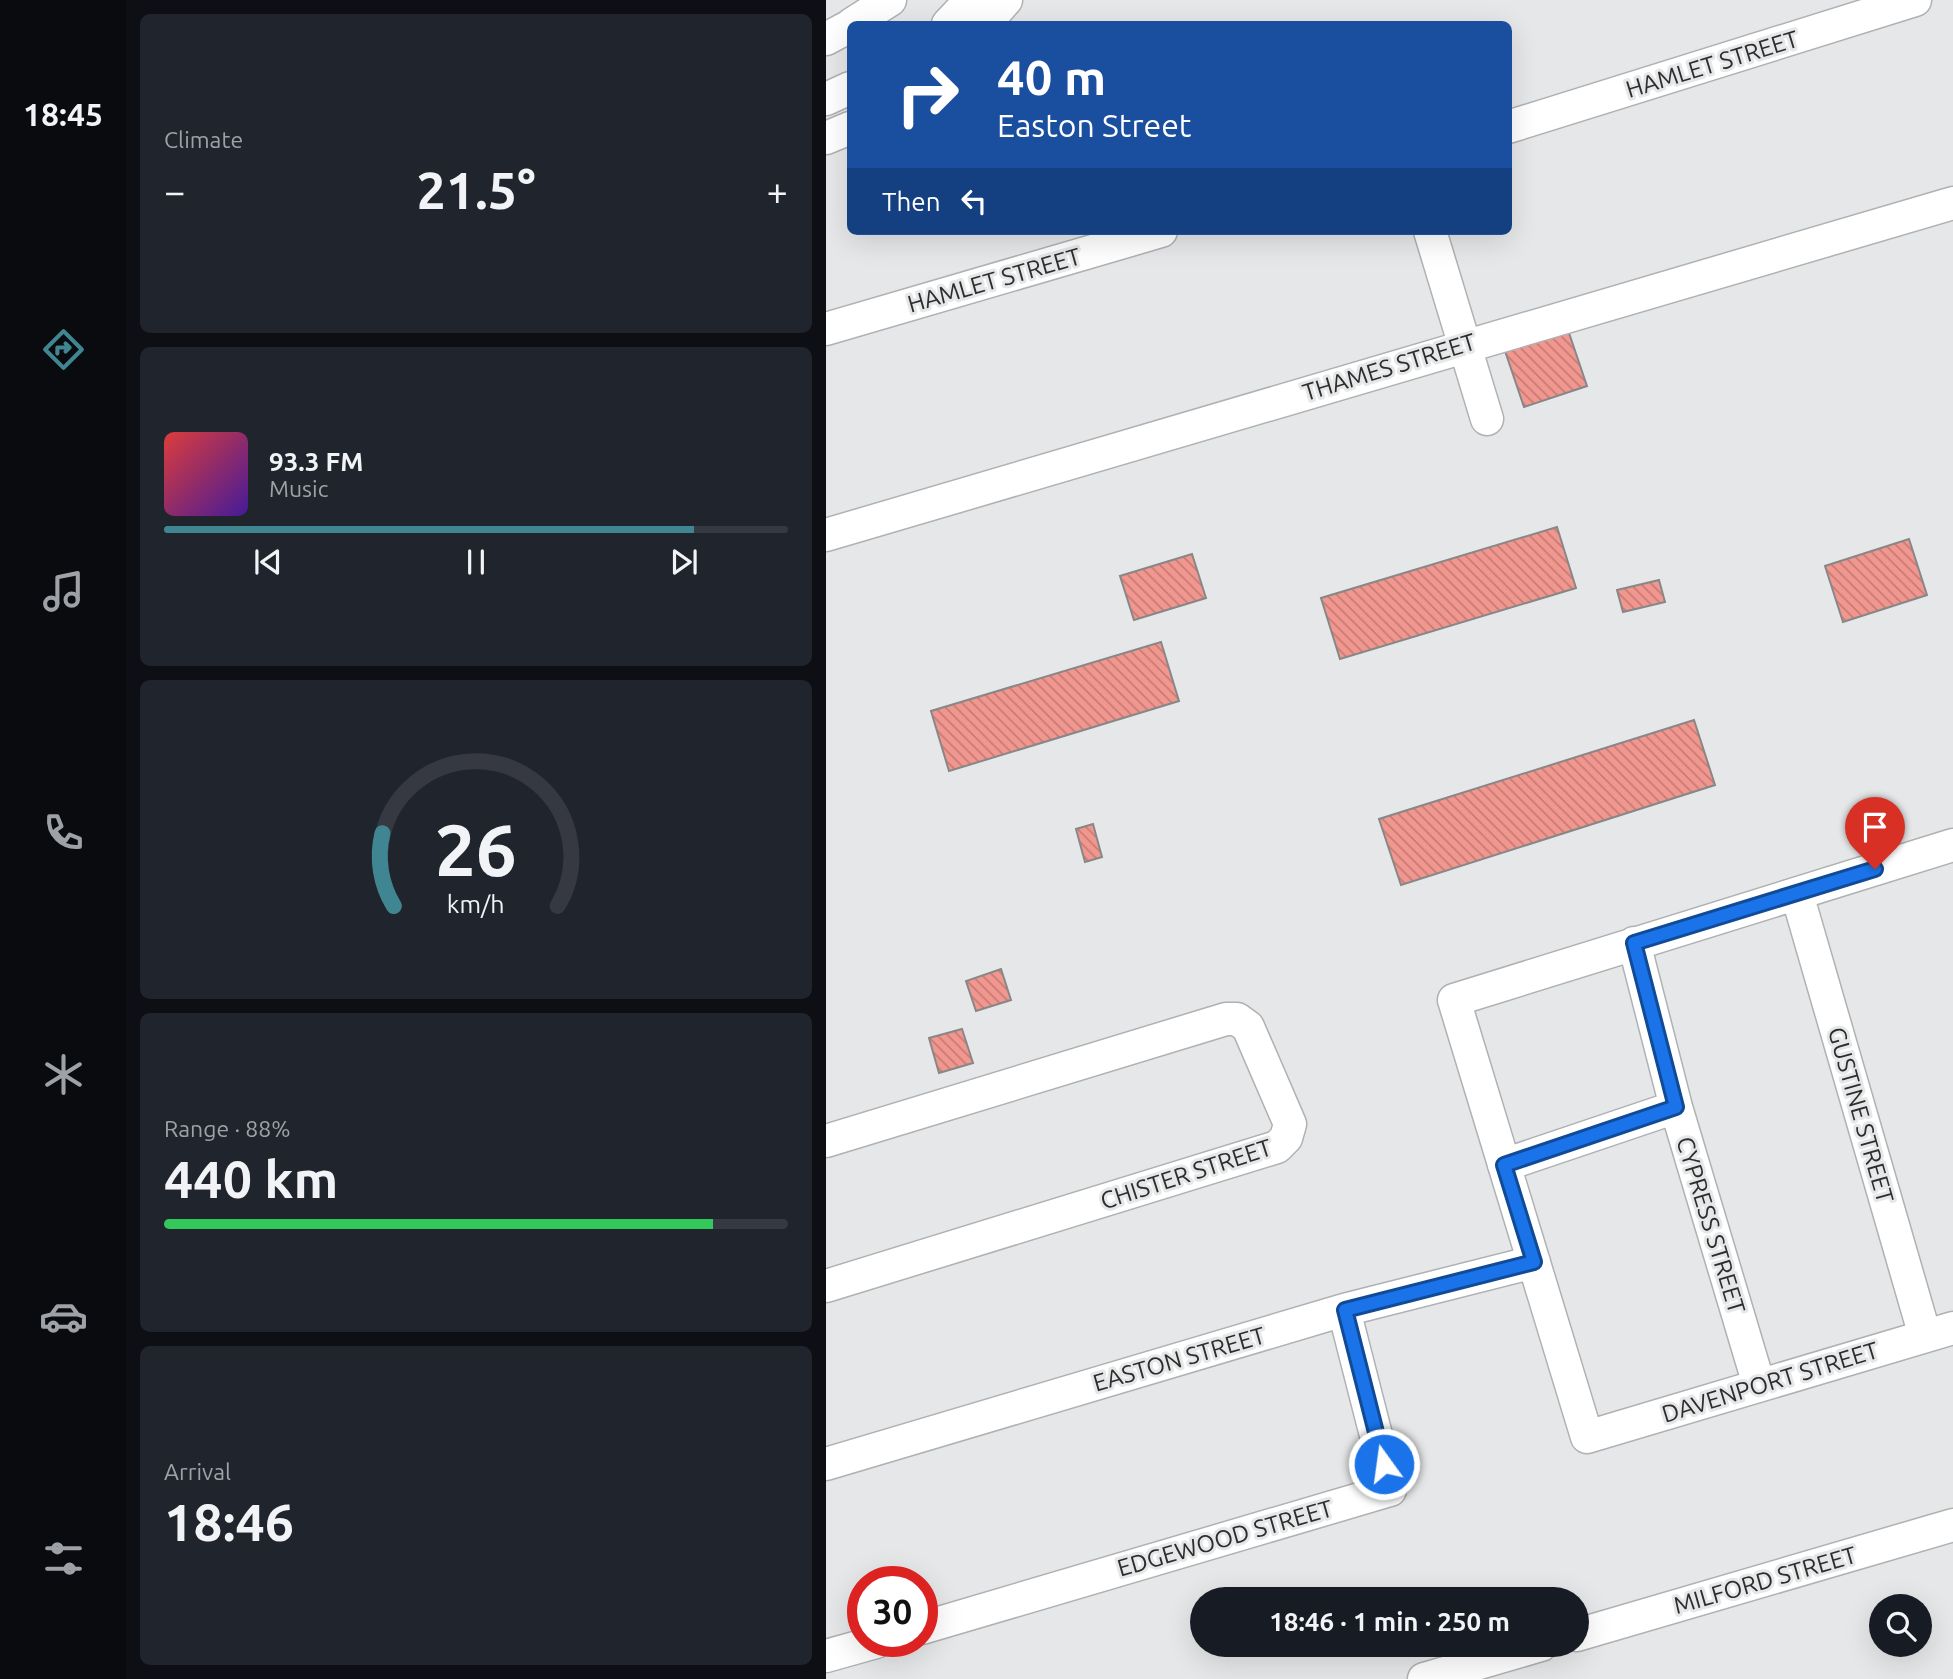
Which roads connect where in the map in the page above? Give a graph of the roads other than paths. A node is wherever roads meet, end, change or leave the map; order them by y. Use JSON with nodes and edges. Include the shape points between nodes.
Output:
{"nodes":[{"id":1,"x":890,"y":0,"type":"edge"},
{"id":2,"x":971,"y":0,"type":"edge"},
{"id":3,"x":1006,"y":0,"type":"edge"},
{"id":4,"x":1915,"y":0,"type":"edge"},
{"id":5,"x":857,"y":21,"type":"edge"},
{"id":6,"x":951,"y":21,"type":"edge"},
{"id":7,"x":988,"y":21,"type":"edge"},
{"id":8,"x":847,"y":27,"type":"edge"},
{"id":9,"x":826,"y":38,"type":"edge"},
{"id":10,"x":847,"y":89,"type":"edge"},
{"id":11,"x":826,"y":99,"type":"edge"},
{"id":12,"x":1512,"y":126,"type":"edge"},
{"id":13,"x":847,"y":129,"type":"edge"},
{"id":14,"x":826,"y":138,"type":"edge"},
{"id":15,"x":1953,"y":202,"type":"edge"},
{"id":16,"x":1147,"y":235,"type":"edge"},
{"id":17,"x":1431,"y":235,"type":"edge"},
{"id":18,"x":826,"y":329,"type":"edge"},
{"id":19,"x":1465,"y":345,"type":"junction"},
{"id":20,"x":1487,"y":419,"type":"dead end"},
{"id":21,"x":826,"y":535,"type":"edge"},
{"id":22,"x":1953,"y":845,"type":"edge"},
{"id":23,"x":1797,"y":894,"type":"junction"},
{"id":24,"x":1634,"y":943,"type":"junction"},
{"id":25,"x":1676,"y":1107,"type":"junction"},
{"id":26,"x":826,"y":1141,"type":"edge"},
{"id":27,"x":1504,"y":1165,"type":"junction"},
{"id":28,"x":1534,"y":1262,"type":"junction"},
{"id":29,"x":826,"y":1286,"type":"edge"},
{"id":30,"x":1345,"y":1310,"type":"junction"},
{"id":31,"x":1939,"y":1332,"type":"edge"},
{"id":32,"x":1759,"y":1385,"type":"junction"},
{"id":33,"x":826,"y":1464,"type":"edge"},
{"id":34,"x":1953,"y":1525,"type":"edge"},
{"id":35,"x":938,"y":1623,"type":"edge"},
{"id":36,"x":1589,"y":1631,"type":"edge"},
{"id":37,"x":847,"y":1650,"type":"edge"},
{"id":38,"x":826,"y":1656,"type":"edge"},
{"id":39,"x":1500,"y":1657,"type":"edge"},
{"id":40,"x":1424,"y":1679,"type":"edge"}],
"edges":[{"from":1,"to":5,"type":"street"},
{"from":2,"to":6,"type":"street"},
{"from":3,"to":7,"type":"street"},
{"from":4,"to":12,"type":"street","name":"HAMLET STREET"},
{"from":8,"to":9,"type":"street"},
{"from":10,"to":11,"type":"street"},
{"from":13,"to":14,"type":"street"},
{"from":15,"to":19,"type":"street","name":"THAMES STREET"},
{"from":16,"to":18,"type":"street","name":"HAMLET STREET"},
{"from":17,"to":19,"type":"street"},
{"from":19,"to":20,"type":"street"},
{"from":19,"to":21,"type":"street","name":"THAMES STREET"},
{"from":22,"to":23,"type":"street"},
{"from":23,"to":24,"type":"street"},
{"from":23,"to":31,"type":"street","name":"GUSTINE STREET"},
{"from":24,"to":25,"type":"street","name":"CYPRESS STREET"},
{"from":24,"to":27,"type":"street","via":[[1454,1000]]},
{"from":25,"to":27,"type":"street"},
{"from":25,"to":32,"type":"street","name":"CYPRESS STREET"},
{"from":26,"to":29,"type":"street","name":"CHISTER STREET","via":[[1226,1019],[1237,1019],[1248,1027],[1290,1125],[1277,1147]]},
{"from":27,"to":28,"type":"street"},
{"from":28,"to":30,"type":"street","name":"EASTON STREET"},
{"from":28,"to":32,"type":"street","name":"DAVENPORT STREET","via":[[1587,1437]]},
{"from":30,"to":33,"type":"street","name":"EASTON STREET"},
{"from":30,"to":35,"type":"street","name":"EDGEWOOD STREET","via":[[1390,1489]]},
{"from":31,"to":32,"type":"street","name":"DAVENPORT STREET"},
{"from":34,"to":36,"type":"street","name":"MILFORD STREET"},
{"from":37,"to":38,"type":"street"},
{"from":39,"to":40,"type":"street"}]}
